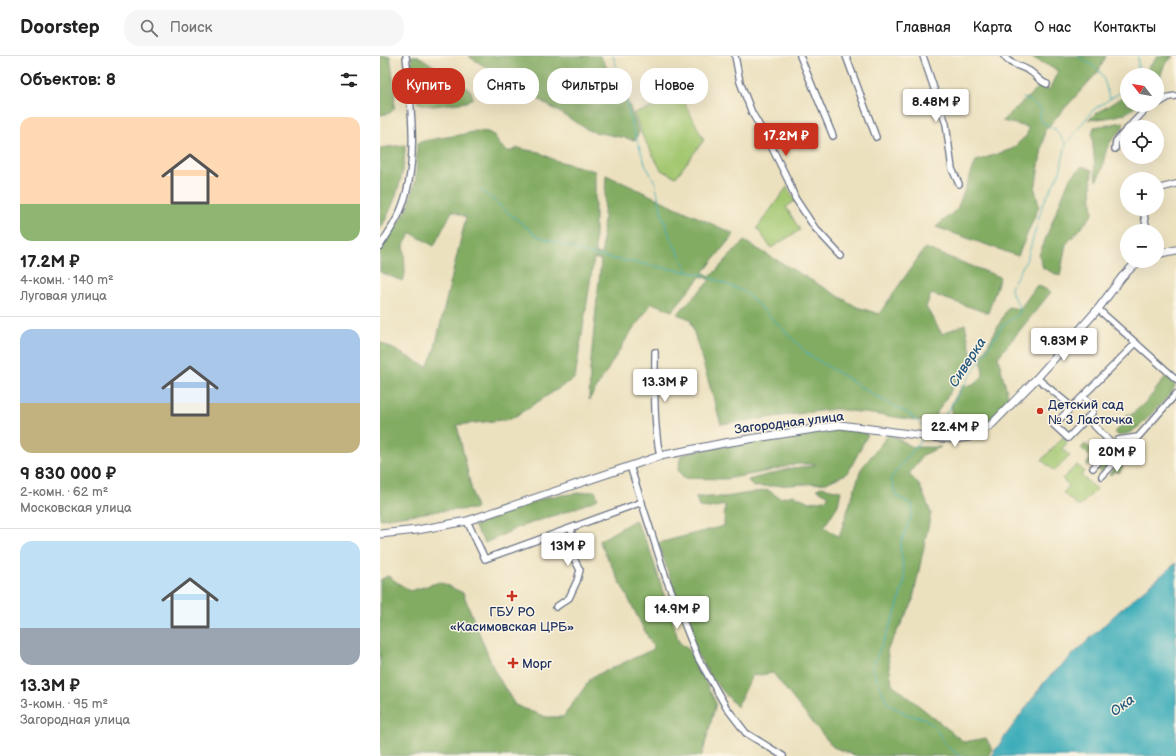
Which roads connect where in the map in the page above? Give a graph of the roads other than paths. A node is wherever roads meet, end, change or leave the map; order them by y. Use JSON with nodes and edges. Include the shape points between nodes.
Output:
{"nodes":[{"id":1,"x":406,"y":56,"type":"edge"},
{"id":2,"x":737,"y":56,"type":"edge"},
{"id":3,"x":800,"y":56,"type":"edge"},
{"id":4,"x":846,"y":56,"type":"edge"},
{"id":5,"x":923,"y":56,"type":"edge"},
{"id":6,"x":1004,"y":56,"type":"edge"},
{"id":7,"x":1047,"y":84,"type":"dead end"},
{"id":8,"x":1176,"y":96,"type":"edge"},
{"id":9,"x":1164,"y":100,"type":"edge"},
{"id":10,"x":1143,"y":112,"type":"edge"},
{"id":11,"x":1136,"y":120,"type":"edge"},
{"id":12,"x":833,"y":136,"type":"dead end"},
{"id":13,"x":876,"y":137,"type":"dead end"},
{"id":14,"x":1120,"y":137,"type":"edge"},
{"id":15,"x":1115,"y":149,"type":"dead end"},
{"id":16,"x":959,"y":184,"type":"dead end"},
{"id":17,"x":1176,"y":184,"type":"edge"},
{"id":18,"x":1164,"y":187,"type":"edge"},
{"id":19,"x":380,"y":246,"type":"edge"},
{"id":20,"x":1176,"y":250,"type":"edge"},
{"id":21,"x":1164,"y":253,"type":"edge"},
{"id":22,"x":841,"y":256,"type":"dead end"},
{"id":23,"x":1131,"y":268,"type":"edge"},
{"id":24,"x":1098,"y":309,"type":"junction"},
{"id":25,"x":1136,"y":343,"type":"junction"},
{"id":26,"x":655,"y":352,"type":"dead end"},
{"id":27,"x":1037,"y":378,"type":"junction"},
{"id":28,"x":1176,"y":378,"type":"edge"},
{"id":29,"x":1176,"y":394,"type":"edge"},
{"id":30,"x":1083,"y":396,"type":"junction"},
{"id":31,"x":1072,"y":407,"type":"junction"},
{"id":32,"x":1087,"y":418,"type":"junction"},
{"id":33,"x":1138,"y":437,"type":"junction"},
{"id":34,"x":1113,"y":445,"type":"junction"},
{"id":35,"x":660,"y":456,"type":"junction"},
{"id":36,"x":1119,"y":458,"type":"junction"},
{"id":37,"x":630,"y":466,"type":"junction"},
{"id":38,"x":1093,"y":468,"type":"dead end"},
{"id":39,"x":1102,"y":476,"type":"dead end"},
{"id":40,"x":642,"y":502,"type":"junction"},
{"id":41,"x":467,"y":521,"type":"junction"},
{"id":42,"x":572,"y":528,"type":"junction"},
{"id":43,"x":380,"y":534,"type":"edge"},
{"id":44,"x":556,"y":607,"type":"dead end"},
{"id":45,"x":783,"y":756,"type":"edge"}],
"edges":[{"from":1,"to":19,"type":"street","via":[[411,137],[408,184],[399,213]]},
{"from":2,"to":22,"type":"street","via":[[740,82],[752,114],[769,142],[795,198],[815,228]]},
{"from":3,"to":12,"type":"street"},
{"from":4,"to":13,"type":"street"},
{"from":5,"to":16,"type":"street","via":[[946,124],[952,169]]},
{"from":6,"to":7,"type":"street","via":[[1010,63],[1031,72]]},
{"from":8,"to":9,"type":"street"},
{"from":10,"to":11,"type":"street"},
{"from":14,"to":15,"type":"street","via":[[1116,141]]},
{"from":17,"to":18,"type":"street"},
{"from":20,"to":21,"type":"main road"},
{"from":23,"to":24,"type":"main road"},
{"from":24,"to":25,"type":"street"},
{"from":24,"to":27,"type":"main road"},
{"from":25,"to":28,"type":"street"},
{"from":25,"to":30,"type":"street"},
{"from":26,"to":35,"type":"street","via":[[657,442]]},
{"from":27,"to":31,"type":"street"},
{"from":27,"to":35,"type":"main road","name":"Загородная улица","via":[[992,424],[969,437],[940,438],[840,425]]},
{"from":29,"to":33,"type":"street"},
{"from":30,"to":31,"type":"street"},
{"from":30,"to":32,"type":"street","via":[[1094,407]]},
{"from":31,"to":32,"type":"street","via":[[1054,425],[1068,438]]},
{"from":32,"to":34,"type":"street"},
{"from":33,"to":34,"type":"street","via":[[1118,440]]},
{"from":33,"to":36,"type":"street","via":[[1123,459]]},
{"from":34,"to":36,"type":"street","via":[[1113,451]]},
{"from":34,"to":38,"type":"street"},
{"from":35,"to":37,"type":"main road","name":"Загородная улица"},
{"from":36,"to":39,"type":"street"},
{"from":37,"to":40,"type":"street"},
{"from":37,"to":41,"type":"main road","name":"Загородная улица"},
{"from":40,"to":42,"type":"street"},
{"from":40,"to":45,"type":"street","via":[[666,578],[698,658],[726,707],[746,733]]},
{"from":41,"to":42,"type":"street","via":[[485,559]]},
{"from":41,"to":43,"type":"main road","name":"Загородная улица"},
{"from":42,"to":44,"type":"street","via":[[570,551],[580,570],[569,598]]}]}
